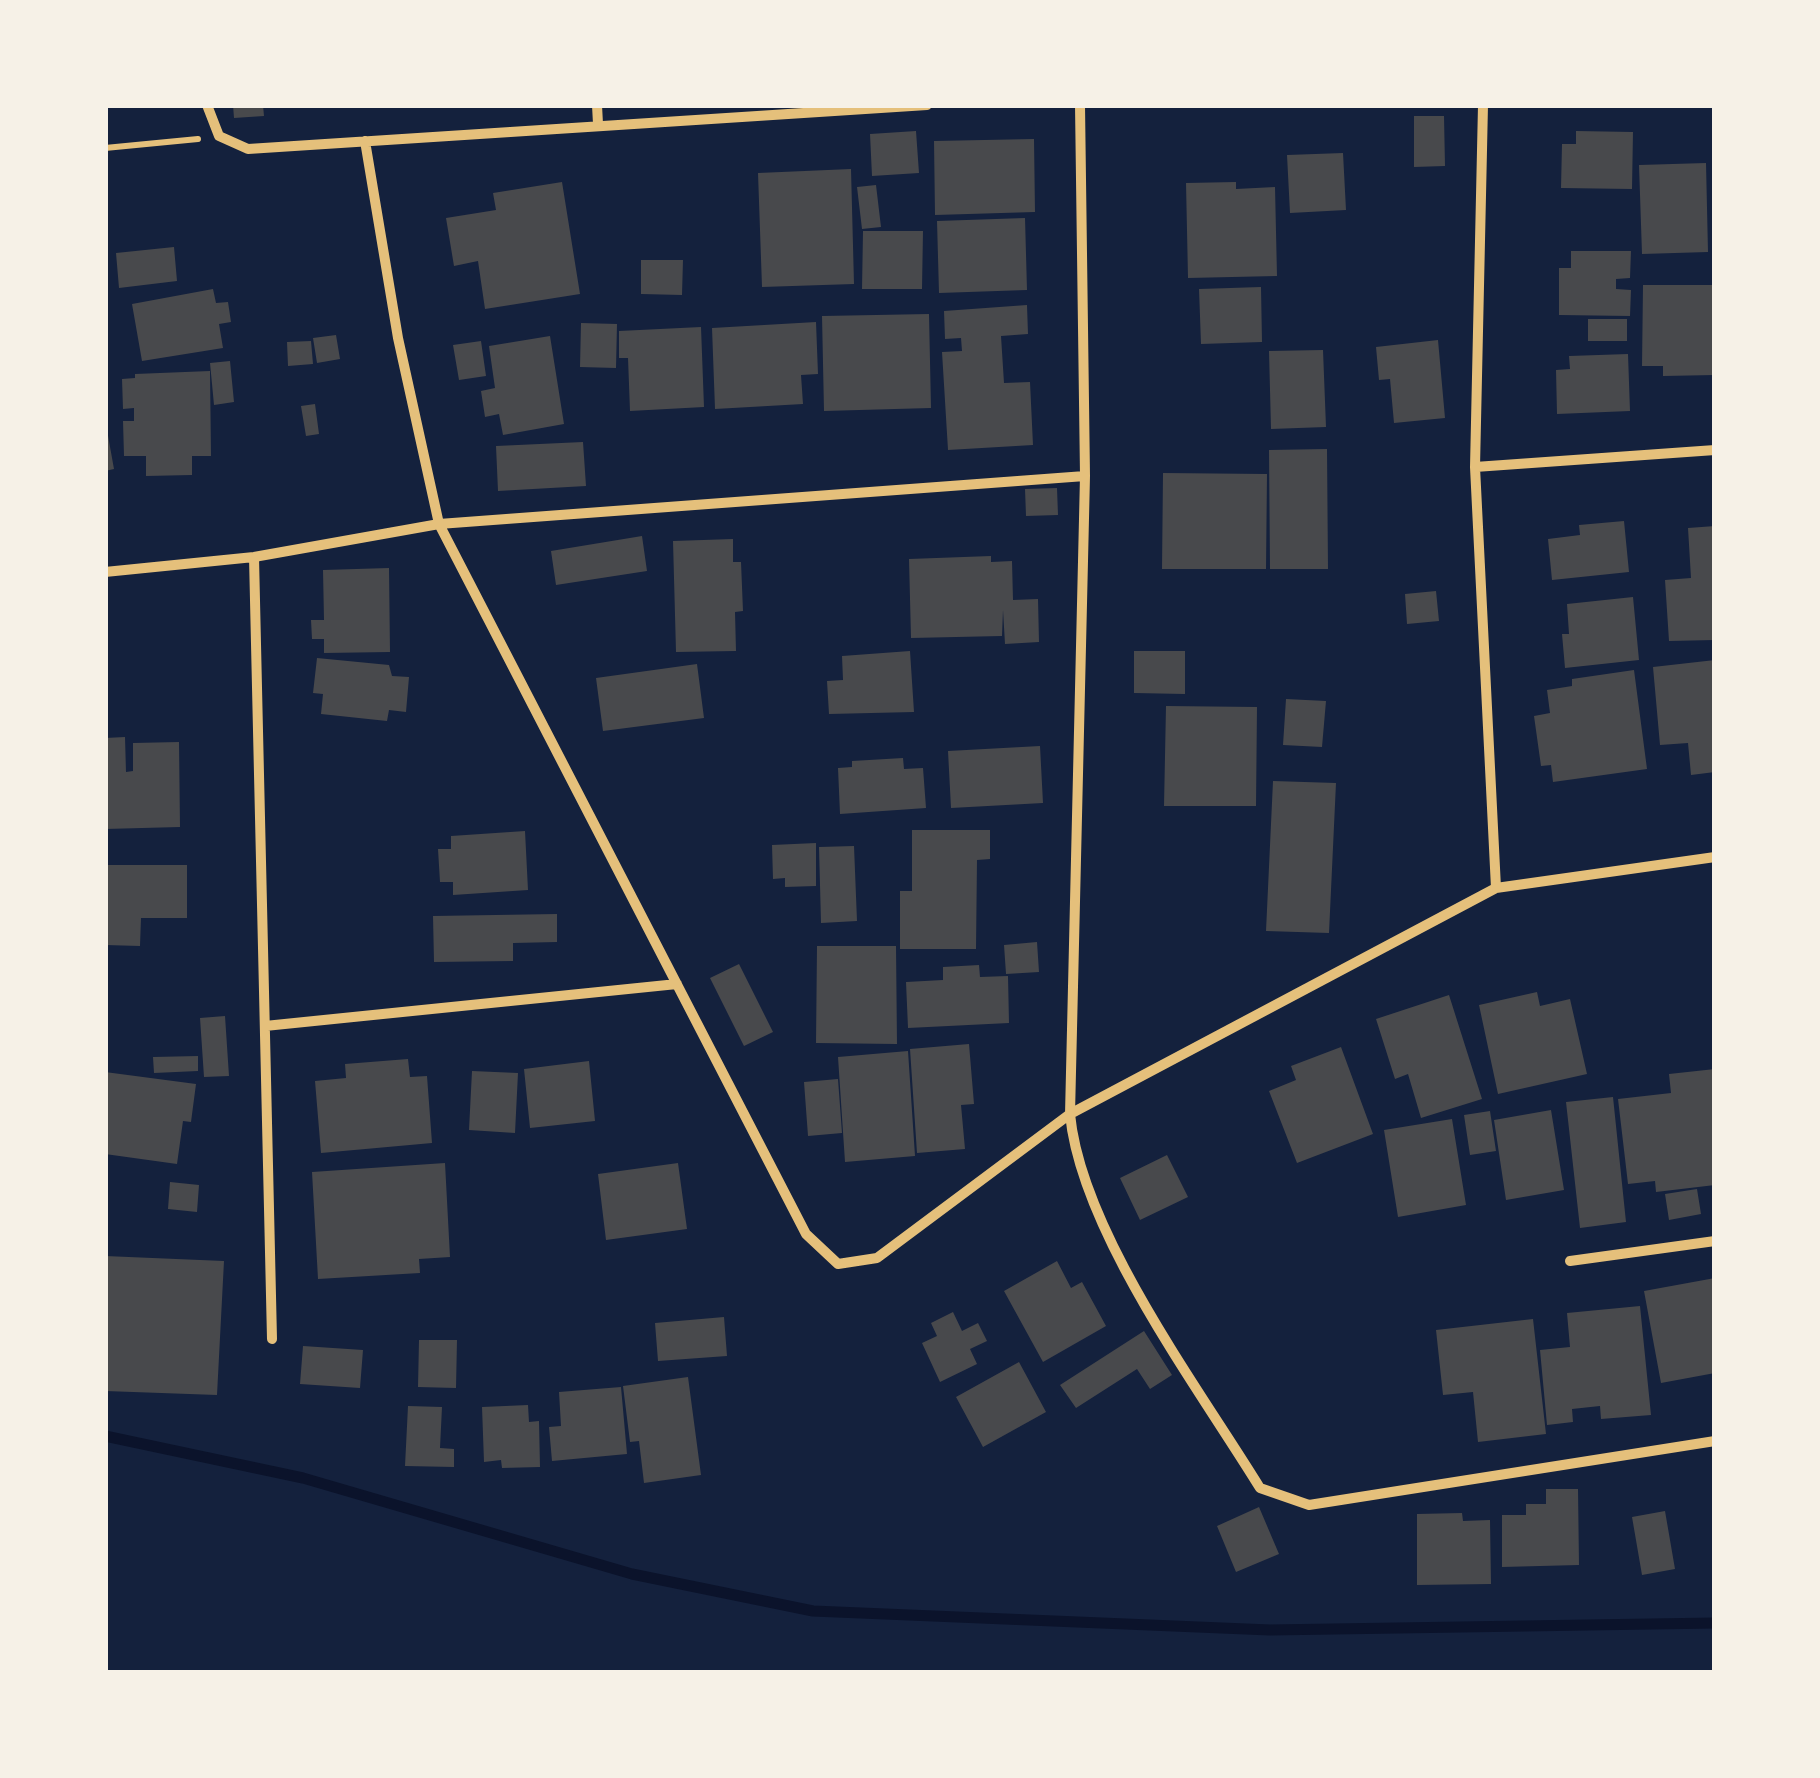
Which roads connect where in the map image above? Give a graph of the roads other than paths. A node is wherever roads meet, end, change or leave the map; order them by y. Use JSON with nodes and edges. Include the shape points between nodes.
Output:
{"nodes":[{"id":1,"x":207,"y":105,"type":"edge"},
{"id":2,"x":598,"y":105,"type":"edge"},
{"id":3,"x":924,"y":105,"type":"edge"},
{"id":4,"x":1080,"y":105,"type":"edge"},
{"id":5,"x":1483,"y":105,"type":"edge"},
{"id":6,"x":598,"y":124,"type":"junction"},
{"id":7,"x":365,"y":142,"type":"junction"},
{"id":8,"x":1715,"y":450,"type":"edge"},
{"id":9,"x":1476,"y":466,"type":"junction"},
{"id":10,"x":1085,"y":476,"type":"junction"},
{"id":11,"x":440,"y":524,"type":"junction"},
{"id":12,"x":254,"y":557,"type":"junction"},
{"id":13,"x":105,"y":572,"type":"edge"},
{"id":14,"x":1715,"y":858,"type":"edge"},
{"id":15,"x":1496,"y":888,"type":"junction"},
{"id":16,"x":677,"y":984,"type":"junction"},
{"id":17,"x":265,"y":1026,"type":"junction"},
{"id":18,"x":1070,"y":1114,"type":"junction"},
{"id":19,"x":1715,"y":1242,"type":"edge"},
{"id":20,"x":1570,"y":1261,"type":"dead end"},
{"id":21,"x":272,"y":1339,"type":"dead end"},
{"id":22,"x":1715,"y":1440,"type":"edge"}],
"edges":[{"from":1,"to":7,"type":"street","via":[[219,136],[248,149]]},
{"from":2,"to":6,"type":"street"},
{"from":3,"to":6,"type":"street"},
{"from":4,"to":10,"type":"street"},
{"from":5,"to":9,"type":"street"},
{"from":6,"to":7,"type":"street"},
{"from":7,"to":11,"type":"street","via":[[398,338]]},
{"from":8,"to":9,"type":"street"},
{"from":9,"to":15,"type":"street"},
{"from":10,"to":11,"type":"street"},
{"from":10,"to":18,"type":"street"},
{"from":11,"to":12,"type":"street"},
{"from":11,"to":16,"type":"street"},
{"from":12,"to":13,"type":"street"},
{"from":12,"to":17,"type":"street"},
{"from":14,"to":15,"type":"street"},
{"from":15,"to":18,"type":"street"},
{"from":16,"to":17,"type":"street"},
{"from":16,"to":18,"type":"street","via":[[806,1234],[838,1264],[877,1258]]},
{"from":17,"to":21,"type":"street"},
{"from":18,"to":22,"type":"street","via":[[1075,1149],[1110,1240],[1260,1488],[1309,1505]]},
{"from":19,"to":20,"type":"street"}]}
